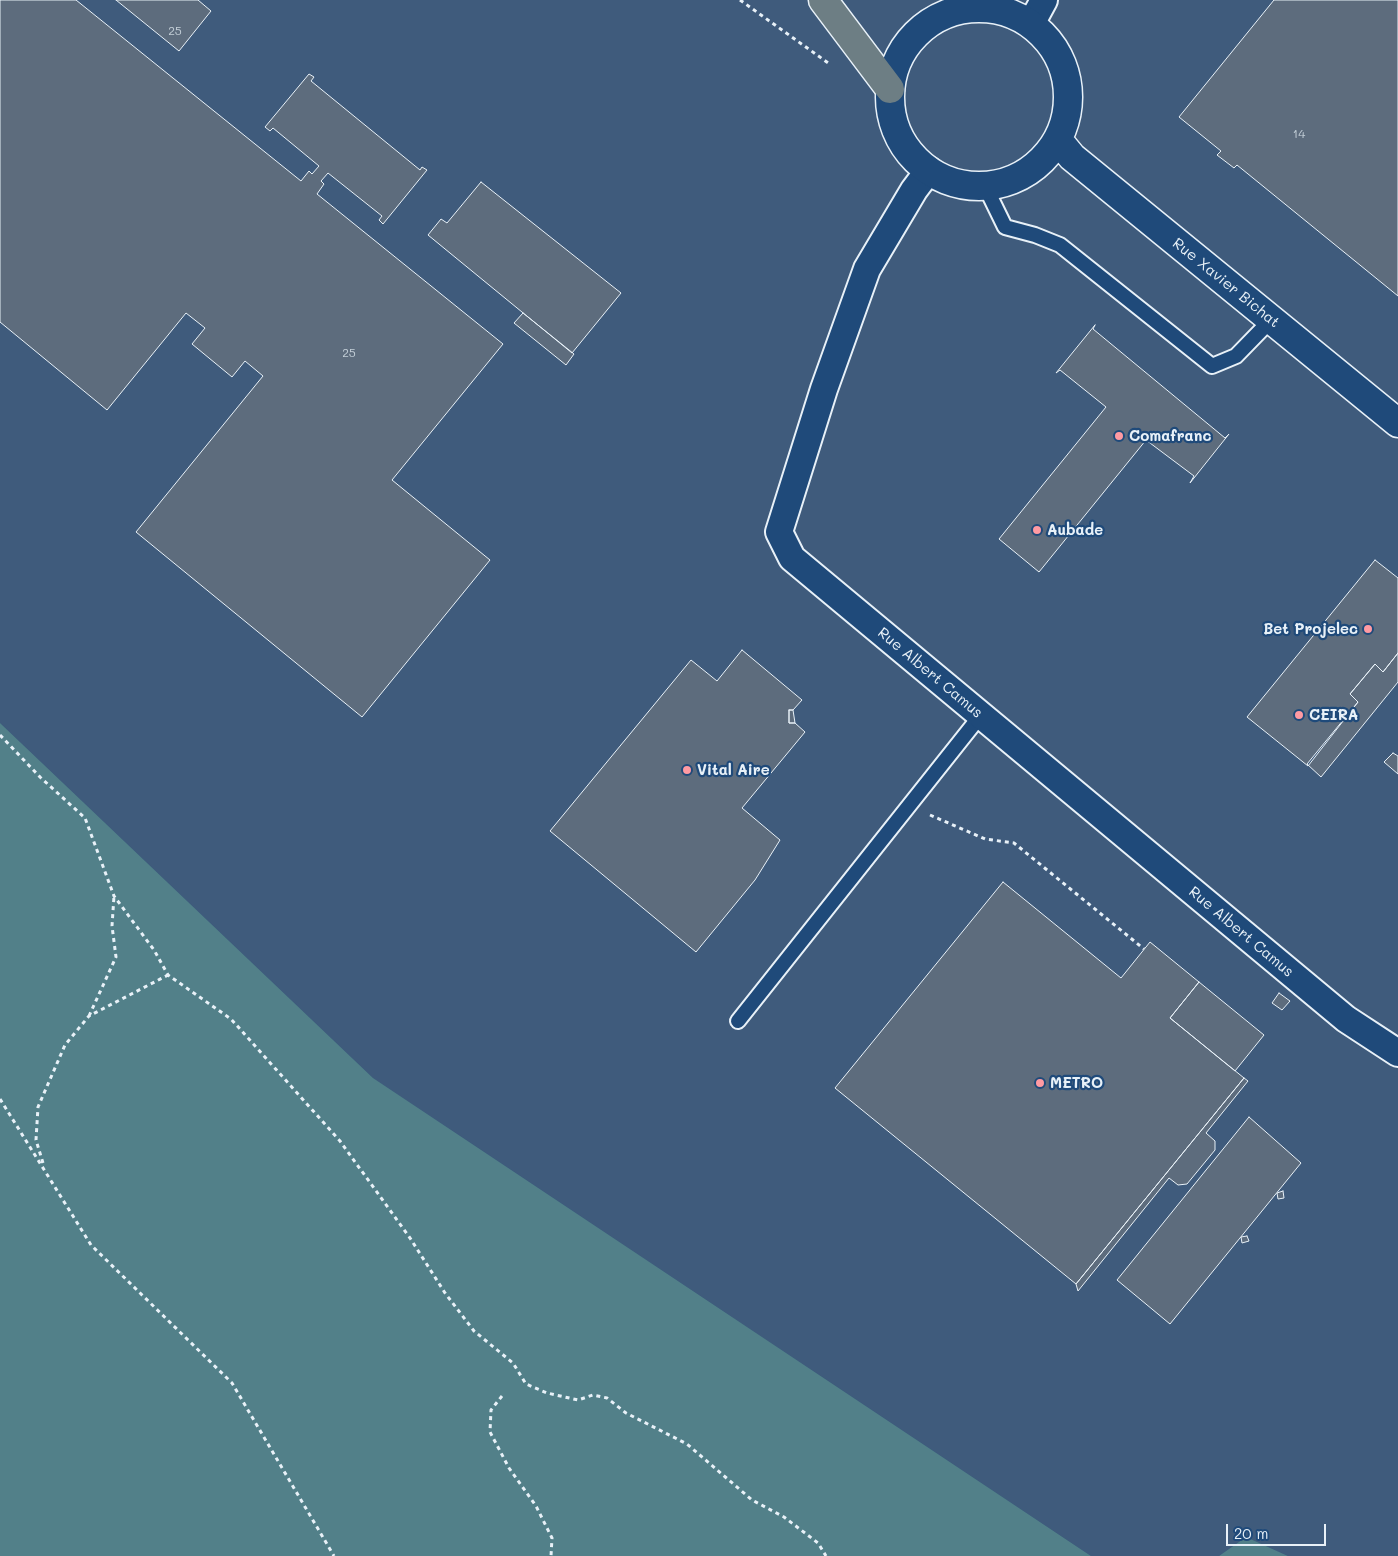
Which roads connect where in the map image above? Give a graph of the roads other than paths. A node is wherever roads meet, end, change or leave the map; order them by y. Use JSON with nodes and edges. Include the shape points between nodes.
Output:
{"nodes":[{"id":1,"x":824,"y":0,"type":"edge"},
{"id":2,"x":1044,"y":0,"type":"edge"},
{"id":3,"x":1031,"y":24,"type":"junction"},
{"id":4,"x":890,"y":89,"type":"junction"},
{"id":5,"x":1058,"y":140,"type":"junction"},
{"id":6,"x":928,"y":170,"type":"junction"},
{"id":7,"x":985,"y":186,"type":"junction"},
{"id":8,"x":1271,"y":320,"type":"junction"},
{"id":9,"x":1398,"y":424,"type":"edge"},
{"id":10,"x":981,"y":715,"type":"junction"},
{"id":11,"x":738,"y":1021,"type":"dead end"},
{"id":12,"x":1398,"y":1053,"type":"edge"}],
"edges":[{"from":1,"to":4,"type":"highway"},
{"from":2,"to":3,"type":"street"},
{"from":3,"to":4,"type":"main road","via":[[1003,10],[972,8],[942,16],[916,33],[898,58]]},
{"from":3,"to":5,"type":"main road","via":[[1054,48],[1067,77],[1068,110]]},
{"from":4,"to":6,"type":"main road","via":[[890,108],[897,132],[910,154]]},
{"from":5,"to":7,"type":"main road","via":[[1039,164],[1014,180]]},
{"from":5,"to":8,"type":"main road","name":"Rue Xavier Bichat","via":[[1072,157]]},
{"from":6,"to":7,"type":"main road","via":[[955,183]]},
{"from":6,"to":10,"type":"street","name":"Rue Albert Camus","via":[[866,269],[779,532],[792,558]]},
{"from":7,"to":8,"type":"lane","via":[[1004,227],[1060,245],[1212,366],[1236,356]]},
{"from":8,"to":9,"type":"main road","name":"Rue Xavier Bichat"},
{"from":10,"to":11,"type":"lane"},
{"from":10,"to":12,"type":"street","name":"Rue Albert Camus","via":[[1346,1019]]}]}
